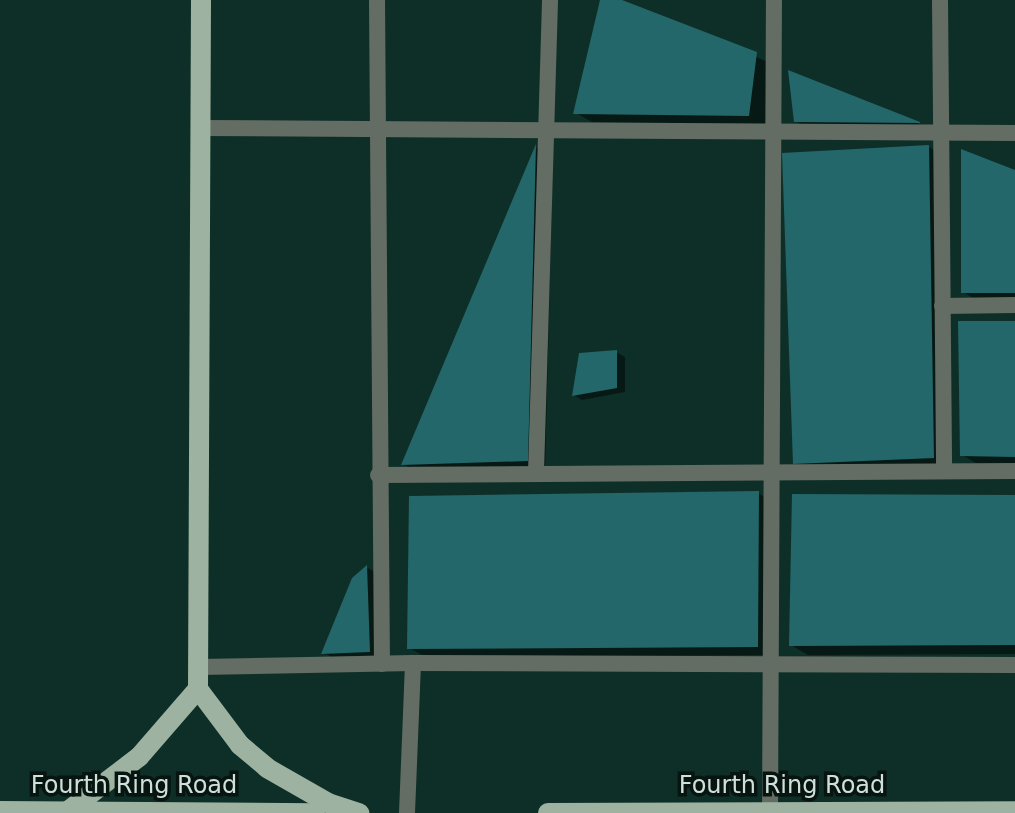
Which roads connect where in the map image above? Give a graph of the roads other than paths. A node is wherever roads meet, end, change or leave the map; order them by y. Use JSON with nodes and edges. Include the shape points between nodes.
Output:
{"nodes":[{"id":1,"x":201,"y":0,"type":"edge"},
{"id":2,"x":377,"y":0,"type":"edge"},
{"id":3,"x":550,"y":0,"type":"edge"},
{"id":4,"x":774,"y":0,"type":"edge"},
{"id":5,"x":940,"y":0,"type":"edge"},
{"id":6,"x":201,"y":128,"type":"junction"},
{"id":7,"x":378,"y":130,"type":"junction"},
{"id":8,"x":547,"y":130,"type":"junction"},
{"id":9,"x":941,"y":132,"type":"junction"},
{"id":10,"x":1015,"y":133,"type":"edge"},
{"id":11,"x":775,"y":134,"type":"junction"},
{"id":12,"x":1015,"y":305,"type":"edge"},
{"id":13,"x":942,"y":306,"type":"junction"},
{"id":14,"x":944,"y":471,"type":"junction"},
{"id":15,"x":1015,"y":471,"type":"edge"},
{"id":16,"x":536,"y":473,"type":"junction"},
{"id":17,"x":378,"y":475,"type":"junction"},
{"id":18,"x":772,"y":475,"type":"junction"},
{"id":19,"x":413,"y":663,"type":"junction"},
{"id":20,"x":773,"y":663,"type":"junction"},
{"id":21,"x":382,"y":664,"type":"junction"},
{"id":22,"x":1015,"y":665,"type":"edge"},
{"id":23,"x":199,"y":667,"type":"junction"},
{"id":24,"x":198,"y":689,"type":"junction"},
{"id":25,"x":0,"y":811,"type":"edge"},
{"id":26,"x":67,"y":811,"type":"edge"},
{"id":27,"x":1015,"y":811,"type":"edge"},
{"id":28,"x":770,"y":812,"type":"edge"},
{"id":29,"x":315,"y":813,"type":"edge"},
{"id":30,"x":359,"y":813,"type":"edge"},
{"id":31,"x":407,"y":813,"type":"edge"},
{"id":32,"x":548,"y":813,"type":"edge"}],
"edges":[{"from":1,"to":6,"type":"main road"},
{"from":2,"to":7,"type":"street"},
{"from":3,"to":8,"type":"street"},
{"from":4,"to":11,"type":"street"},
{"from":5,"to":9,"type":"street"},
{"from":6,"to":7,"type":"street"},
{"from":6,"to":23,"type":"main road"},
{"from":7,"to":8,"type":"street"},
{"from":7,"to":17,"type":"street"},
{"from":8,"to":11,"type":"street"},
{"from":8,"to":16,"type":"street"},
{"from":9,"to":10,"type":"street"},
{"from":9,"to":11,"type":"street"},
{"from":9,"to":13,"type":"street"},
{"from":11,"to":18,"type":"street"},
{"from":12,"to":13,"type":"street"},
{"from":13,"to":14,"type":"street"},
{"from":14,"to":15,"type":"street"},
{"from":14,"to":18,"type":"street"},
{"from":16,"to":17,"type":"street"},
{"from":16,"to":18,"type":"street"},
{"from":17,"to":21,"type":"street"},
{"from":18,"to":20,"type":"street"},
{"from":19,"to":20,"type":"street"},
{"from":19,"to":21,"type":"street"},
{"from":19,"to":31,"type":"street"},
{"from":20,"to":22,"type":"street"},
{"from":20,"to":28,"type":"street"},
{"from":21,"to":23,"type":"street"},
{"from":23,"to":24,"type":"main road"},
{"from":24,"to":26,"type":"main road","via":[[139,757]]},
{"from":24,"to":30,"type":"main road","via":[[240,745],[267,768],[307,793]]},
{"from":25,"to":26,"type":"main road","name":"Fourth Ring Road"},
{"from":26,"to":29,"type":"main road","name":"Fourth Ring Road"},
{"from":27,"to":28,"type":"main road","name":"Fourth Ring Road"},
{"from":28,"to":32,"type":"main road","name":"Fourth Ring Road"}]}
